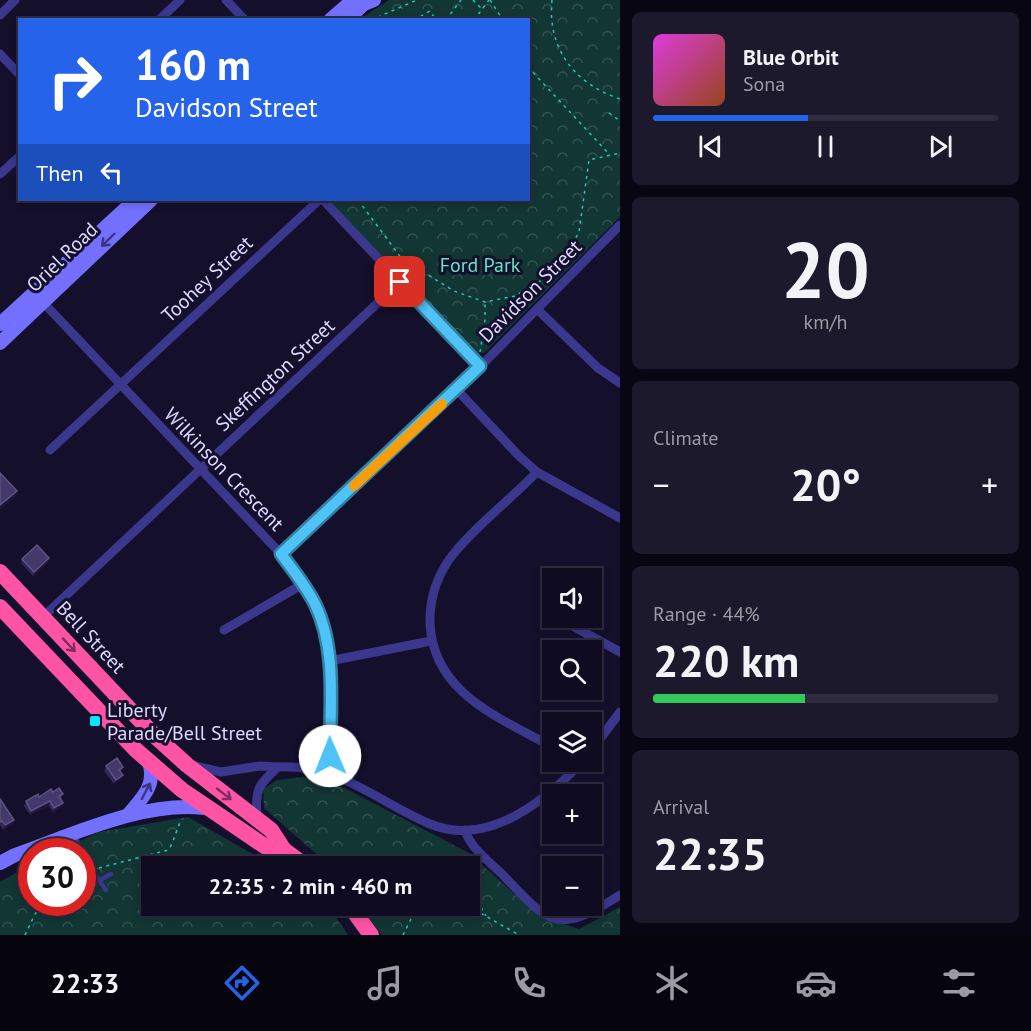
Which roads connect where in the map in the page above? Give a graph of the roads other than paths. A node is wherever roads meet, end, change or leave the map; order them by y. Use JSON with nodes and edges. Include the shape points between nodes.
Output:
{"nodes":[{"id":1,"x":15,"y":0,"type":"edge"},
{"id":2,"x":180,"y":0,"type":"edge"},
{"id":3,"x":226,"y":0,"type":"edge"},
{"id":4,"x":353,"y":0,"type":"edge"},
{"id":5,"x":374,"y":0,"type":"edge"},
{"id":6,"x":0,"y":15,"type":"edge"},
{"id":7,"x":161,"y":18,"type":"edge"},
{"id":8,"x":243,"y":18,"type":"edge"},
{"id":9,"x":332,"y":18,"type":"edge"},
{"id":10,"x":349,"y":18,"type":"edge"},
{"id":11,"x":0,"y":54,"type":"edge"},
{"id":12,"x":18,"y":73,"type":"edge"},
{"id":13,"x":18,"y":158,"type":"edge"},
{"id":14,"x":0,"y":174,"type":"edge"},
{"id":15,"x":141,"y":201,"type":"edge"},
{"id":16,"x":320,"y":201,"type":"edge"},
{"id":17,"x":322,"y":201,"type":"edge"},
{"id":18,"x":620,"y":225,"type":"edge"},
{"id":19,"x":400,"y":282,"type":"junction"},
{"id":20,"x":38,"y":298,"type":"junction"},
{"id":21,"x":537,"y":309,"type":"junction"},
{"id":22,"x":0,"y":324,"type":"edge"},
{"id":23,"x":0,"y":343,"type":"edge"},
{"id":24,"x":478,"y":363,"type":"junction"},
{"id":25,"x":620,"y":383,"type":"edge"},
{"id":26,"x":120,"y":386,"type":"junction"},
{"id":27,"x":457,"y":390,"type":"junction"},
{"id":28,"x":50,"y":450,"type":"dead end"},
{"id":29,"x":199,"y":470,"type":"junction"},
{"id":30,"x":537,"y":472,"type":"junction"},
{"id":31,"x":620,"y":518,"type":"edge"},
{"id":32,"x":281,"y":554,"type":"junction"},
{"id":33,"x":0,"y":572,"type":"edge"},
{"id":34,"x":303,"y":584,"type":"junction"},
{"id":35,"x":0,"y":607,"type":"edge"},
{"id":36,"x":43,"y":617,"type":"junction"},
{"id":37,"x":576,"y":628,"type":"edge"},
{"id":38,"x":224,"y":630,"type":"dead end"},
{"id":39,"x":431,"y":641,"type":"junction"},
{"id":40,"x":620,"y":652,"type":"edge"},
{"id":41,"x":329,"y":661,"type":"junction"},
{"id":42,"x":118,"y":696,"type":"junction"},
{"id":43,"x":99,"y":711,"type":"junction"},
{"id":44,"x":620,"y":712,"type":"edge"},
{"id":45,"x":602,"y":736,"type":"edge"},
{"id":46,"x":542,"y":741,"type":"edge"},
{"id":47,"x":149,"y":762,"type":"junction"},
{"id":48,"x":187,"y":765,"type":"junction"},
{"id":49,"x":277,"y":768,"type":"junction"},
{"id":50,"x":328,"y":772,"type":"junction"},
{"id":51,"x":571,"y":772,"type":"edge"},
{"id":52,"x":204,"y":808,"type":"junction"},
{"id":53,"x":128,"y":815,"type":"junction"},
{"id":54,"x":257,"y":820,"type":"junction"},
{"id":55,"x":465,"y":830,"type":"junction"},
{"id":56,"x":74,"y":834,"type":"junction"},
{"id":57,"x":76,"y":838,"type":"edge"},
{"id":58,"x":284,"y":850,"type":"junction"},
{"id":59,"x":292,"y":856,"type":"edge"},
{"id":60,"x":1,"y":861,"type":"edge"},
{"id":61,"x":111,"y":874,"type":"dead end"},
{"id":62,"x":96,"y":876,"type":"edge"},
{"id":63,"x":100,"y":880,"type":"junction"},
{"id":64,"x":106,"y":890,"type":"dead end"},
{"id":65,"x":620,"y":895,"type":"edge"},
{"id":66,"x":357,"y":916,"type":"edge"},
{"id":67,"x":371,"y":935,"type":"edge"}],
"edges":[{"from":1,"to":6,"type":"street"},
{"from":2,"to":7,"type":"street"},
{"from":3,"to":8,"type":"street"},
{"from":4,"to":9,"type":"main road"},
{"from":5,"to":10,"type":"main road"},
{"from":11,"to":12,"type":"street"},
{"from":13,"to":14,"type":"street"},
{"from":15,"to":20,"type":"main road","name":"Oriel Road"},
{"from":16,"to":26,"type":"street","name":"Toohey Street"},
{"from":17,"to":19,"type":"street"},
{"from":18,"to":21,"type":"street","name":"Davidson Street"},
{"from":19,"to":24,"type":"street"},
{"from":19,"to":29,"type":"street","name":"Skeffington Street"},
{"from":20,"to":22,"type":"main road","name":"Oriel Road"},
{"from":20,"to":23,"type":"main road","name":"Oriel Road"},
{"from":20,"to":26,"type":"street","name":"Wilkinson Crescent"},
{"from":21,"to":24,"type":"street","name":"Davidson Street"},
{"from":21,"to":25,"type":"street","via":[[598,368]]},
{"from":24,"to":27,"type":"street","name":"Davidson Street"},
{"from":26,"to":28,"type":"street","name":"Toohey Street"},
{"from":26,"to":29,"type":"street","name":"Wilkinson Crescent"},
{"from":27,"to":30,"type":"street"},
{"from":27,"to":32,"type":"street","name":"Davidson Street"},
{"from":29,"to":32,"type":"street","name":"Wilkinson Crescent"},
{"from":29,"to":36,"type":"street","name":"Skeffington Street"},
{"from":30,"to":31,"type":"street"},
{"from":30,"to":39,"type":"street","via":[[461,544],[441,571],[430,610]]},
{"from":32,"to":34,"type":"street","name":"Wilkinson Crescent"},
{"from":33,"to":36,"type":"highway","name":"Bell Street"},
{"from":34,"to":38,"type":"street"},
{"from":34,"to":41,"type":"street","name":"Wilkinson Crescent","via":[[324,629]]},
{"from":35,"to":43,"type":"highway","name":"Bell Street"},
{"from":36,"to":42,"type":"highway","name":"Bell Street","one_way":true},
{"from":37,"to":40,"type":"street"},
{"from":39,"to":41,"type":"street"},
{"from":39,"to":46,"type":"street","via":[[446,673],[465,696]]},
{"from":41,"to":50,"type":"street","name":"Wilkinson Crescent"},
{"from":42,"to":43,"type":"highway"},
{"from":42,"to":48,"type":"highway","name":"Bell Street"},
{"from":43,"to":47,"type":"highway","name":"Bell Street"},
{"from":44,"to":45,"type":"street"},
{"from":47,"to":52,"type":"highway","name":"Bell Street"},
{"from":53,"to":47,"type":"main road","one_way":true,"via":[[151,782]]},
{"from":48,"to":49,"type":"street","via":[[221,772],[260,766]]},
{"from":48,"to":54,"type":"highway","name":"Bell Street","one_way":true},
{"from":49,"to":50,"type":"street","via":[[297,766]]},
{"from":49,"to":54,"type":"street","via":[[259,784],[255,799]]},
{"from":50,"to":55,"type":"street","via":[[431,824]]},
{"from":51,"to":55,"type":"street","via":[[520,814],[493,826]]},
{"from":52,"to":53,"type":"main road","via":[[174,806]]},
{"from":52,"to":58,"type":"highway","name":"Bell Street","via":[[266,847]]},
{"from":53,"to":56,"type":"main road"},
{"from":54,"to":58,"type":"highway","name":"Bell Street","via":[[272,830]]},
{"from":55,"to":65,"type":"street","via":[[467,838],[540,915],[575,922],[593,915]]},
{"from":56,"to":57,"type":"lane"},
{"from":56,"to":60,"type":"main road"},
{"from":58,"to":59,"type":"highway","name":"Bell Street"},
{"from":61,"to":63,"type":"lane"},
{"from":62,"to":63,"type":"lane"},
{"from":63,"to":64,"type":"lane"},
{"from":66,"to":67,"type":"highway"}]}
